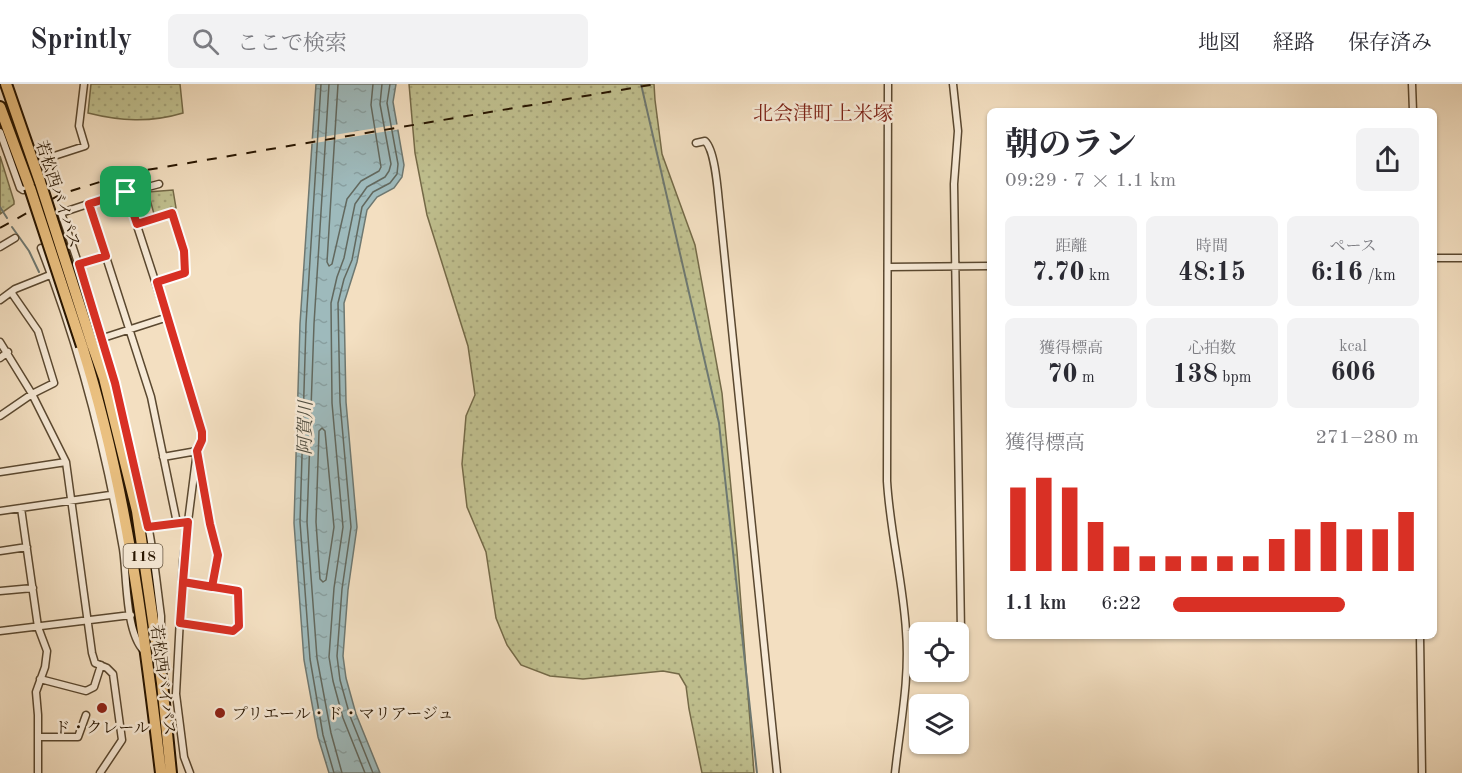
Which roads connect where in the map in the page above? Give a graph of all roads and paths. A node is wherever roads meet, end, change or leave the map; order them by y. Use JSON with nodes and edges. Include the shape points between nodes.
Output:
{"nodes":[{"id":1,"x":6,"y":84,"type":"edge"},
{"id":2,"x":11,"y":84,"type":"edge"},
{"id":3,"x":84,"y":84,"type":"edge"},
{"id":4,"x":888,"y":84,"type":"edge"},
{"id":5,"x":953,"y":84,"type":"edge"},
{"id":6,"x":1412,"y":84,"type":"edge"},
{"id":7,"x":0,"y":107,"type":"edge"},
{"id":8,"x":1413,"y":108,"type":"edge"},
{"id":9,"x":0,"y":132,"type":"edge"},
{"id":10,"x":696,"y":143,"type":"dead end"},
{"id":11,"x":51,"y":156,"type":"dead end"},
{"id":12,"x":159,"y":184,"type":"dead end"},
{"id":13,"x":126,"y":192,"type":"junction"},
{"id":14,"x":89,"y":204,"type":"junction"},
{"id":15,"x":137,"y":224,"type":"junction"},
{"id":16,"x":15,"y":238,"type":"dead end"},
{"id":17,"x":0,"y":247,"type":"edge"},
{"id":18,"x":41,"y":248,"type":"dead end"},
{"id":19,"x":106,"y":256,"type":"junction"},
{"id":20,"x":1437,"y":258,"type":"edge"},
{"id":21,"x":1462,"y":258,"type":"edge"},
{"id":22,"x":79,"y":264,"type":"junction"},
{"id":23,"x":955,"y":266,"type":"junction"},
{"id":24,"x":987,"y":266,"type":"edge"},
{"id":25,"x":888,"y":267,"type":"junction"},
{"id":26,"x":51,"y":275,"type":"junction"},
{"id":27,"x":157,"y":282,"type":"junction"},
{"id":28,"x":11,"y":292,"type":"junction"},
{"id":29,"x":0,"y":300,"type":"edge"},
{"id":30,"x":168,"y":317,"type":"junction"},
{"id":31,"x":131,"y":328,"type":"junction"},
{"id":32,"x":100,"y":329,"type":"junction"},
{"id":33,"x":102,"y":338,"type":"junction"},
{"id":34,"x":72,"y":339,"type":"junction"},
{"id":35,"x":0,"y":342,"type":"edge"},
{"id":36,"x":87,"y":345,"type":"junction"},
{"id":37,"x":8,"y":352,"type":"junction"},
{"id":38,"x":0,"y":358,"type":"edge"},
{"id":39,"x":32,"y":394,"type":"junction"},
{"id":40,"x":0,"y":416,"type":"edge"},
{"id":41,"x":197,"y":451,"type":"junction"},
{"id":42,"x":163,"y":458,"type":"junction"},
{"id":43,"x":66,"y":462,"type":"junction"},
{"id":44,"x":0,"y":472,"type":"edge"},
{"id":45,"x":110,"y":495,"type":"dead end"},
{"id":46,"x":72,"y":502,"type":"junction"},
{"id":47,"x":21,"y":508,"type":"junction"},
{"id":48,"x":0,"y":512,"type":"edge"},
{"id":49,"x":188,"y":522,"type":"junction"},
{"id":50,"x":177,"y":523,"type":"junction"},
{"id":51,"x":148,"y":527,"type":"junction"},
{"id":52,"x":27,"y":547,"type":"junction"},
{"id":53,"x":0,"y":551,"type":"edge"},
{"id":54,"x":183,"y":582,"type":"junction"},
{"id":55,"x":212,"y":587,"type":"junction"},
{"id":56,"x":33,"y":588,"type":"junction"},
{"id":57,"x":0,"y":591,"type":"edge"},
{"id":58,"x":130,"y":615,"type":"junction"},
{"id":59,"x":88,"y":620,"type":"junction"},
{"id":60,"x":961,"y":622,"type":"edge"},
{"id":61,"x":180,"y":623,"type":"junction"},
{"id":62,"x":38,"y":627,"type":"junction"},
{"id":63,"x":0,"y":631,"type":"edge"},
{"id":64,"x":153,"y":633,"type":"junction"},
{"id":65,"x":1420,"y":639,"type":"edge"},
{"id":66,"x":146,"y":653,"type":"junction"},
{"id":67,"x":100,"y":665,"type":"junction"},
{"id":68,"x":40,"y":679,"type":"junction"},
{"id":69,"x":86,"y":715,"type":"dead end"},
{"id":70,"x":38,"y":737,"type":"junction"},
{"id":71,"x":38,"y":773,"type":"edge"},
{"id":72,"x":100,"y":773,"type":"edge"},
{"id":73,"x":161,"y":773,"type":"edge"},
{"id":74,"x":171,"y":773,"type":"edge"},
{"id":75,"x":190,"y":773,"type":"edge"},
{"id":76,"x":777,"y":773,"type":"edge"},
{"id":77,"x":895,"y":773,"type":"edge"},
{"id":78,"x":1422,"y":773,"type":"edge"}],
"edges":[{"from":1,"to":36,"type":"highway","name":"若松西バイパス","number":"118","bridge":true,"via":[[40,182]]},
{"from":2,"to":9,"type":"street","via":[[45,180],[43,186],[20,188]]},
{"from":3,"to":11,"type":"street","via":[[79,126],[85,146]]},
{"from":4,"to":25,"type":"street"},
{"from":5,"to":23,"type":"street","via":[[958,131],[954,174]]},
{"from":6,"to":8,"type":"street"},
{"from":7,"to":36,"type":"highway","name":"若松西バイパス","number":"118","bridge":true},
{"from":10,"to":76,"type":"street","via":[[708,144],[719,202]]},
{"from":12,"to":13,"type":"street"},
{"from":13,"to":14,"type":"street"},
{"from":13,"to":15,"type":"street"},
{"from":14,"to":19,"type":"street"},
{"from":14,"to":22,"type":"street","via":[[61,213]]},
{"from":15,"to":27,"type":"street"},
{"from":15,"to":27,"type":"street","via":[[172,213],[184,251],[185,273]]},
{"from":16,"to":17,"type":"street"},
{"from":18,"to":26,"type":"street"},
{"from":19,"to":22,"type":"street"},
{"from":19,"to":31,"type":"street"},
{"from":20,"to":21,"type":"street"},
{"from":22,"to":26,"type":"street"},
{"from":22,"to":32,"type":"street"},
{"from":23,"to":24,"type":"street"},
{"from":23,"to":25,"type":"street"},
{"from":23,"to":60,"type":"street"},
{"from":25,"to":77,"type":"street","via":[[887,481],[906,632],[906,671]]},
{"from":26,"to":28,"type":"street"},
{"from":26,"to":34,"type":"street"},
{"from":27,"to":30,"type":"street"},
{"from":28,"to":29,"type":"street"},
{"from":28,"to":39,"type":"street","via":[[38,331],[54,383]]},
{"from":30,"to":31,"type":"street"},
{"from":30,"to":41,"type":"street","via":[[202,432]]},
{"from":31,"to":33,"type":"street"},
{"from":31,"to":42,"type":"street"},
{"from":32,"to":33,"type":"street"},
{"from":32,"to":34,"type":"street"},
{"from":33,"to":51,"type":"street"},
{"from":34,"to":58,"type":"street","via":[[112,488]]},
{"from":35,"to":37,"type":"street"},
{"from":36,"to":64,"type":"highway","name":"若松西バイパス","number":"118","via":[[107,388],[137,511]]},
{"from":36,"to":66,"type":"highway","name":"若松西バイパス","number":"118","via":[[121,498]]},
{"from":37,"to":38,"type":"street"},
{"from":37,"to":39,"type":"street"},
{"from":39,"to":40,"type":"street"},
{"from":39,"to":43,"type":"street"},
{"from":41,"to":42,"type":"street"},
{"from":41,"to":49,"type":"street"},
{"from":41,"to":55,"type":"street","via":[[218,555]]},
{"from":42,"to":50,"type":"street"},
{"from":43,"to":44,"type":"street"},
{"from":43,"to":46,"type":"street"},
{"from":45,"to":46,"type":"street"},
{"from":46,"to":47,"type":"street"},
{"from":46,"to":59,"type":"street"},
{"from":47,"to":48,"type":"street"},
{"from":47,"to":52,"type":"street"},
{"from":49,"to":50,"type":"street"},
{"from":49,"to":54,"type":"street"},
{"from":50,"to":51,"type":"street"},
{"from":51,"to":64,"type":"street","via":[[161,616],[161,630]]},
{"from":52,"to":53,"type":"street"},
{"from":52,"to":56,"type":"street"},
{"from":54,"to":55,"type":"street"},
{"from":54,"to":61,"type":"street"},
{"from":55,"to":61,"type":"street","via":[[238,591],[239,626],[233,631]]},
{"from":56,"to":57,"type":"street"},
{"from":56,"to":62,"type":"street"},
{"from":58,"to":59,"type":"street"},
{"from":58,"to":66,"type":"street","via":[[137,643]]},
{"from":59,"to":62,"type":"street"},
{"from":59,"to":67,"type":"street","via":[[93,661]]},
{"from":61,"to":75,"type":"street","via":[[176,694],[184,757]]},
{"from":62,"to":63,"type":"street"},
{"from":62,"to":68,"type":"street","via":[[47,651]]},
{"from":64,"to":74,"type":"highway","name":"若松西バイパス","number":"118"},
{"from":65,"to":78,"type":"street"},
{"from":66,"to":73,"type":"highway","name":"若松西バイパス","number":"118"},
{"from":67,"to":68,"type":"street","via":[[94,687],[86,692]]},
{"from":67,"to":72,"type":"street","via":[[113,674],[122,741]]},
{"from":68,"to":70,"type":"street","via":[[36,692]]},
{"from":69,"to":70,"type":"street","via":[[78,737]]},
{"from":70,"to":71,"type":"street"}]}
